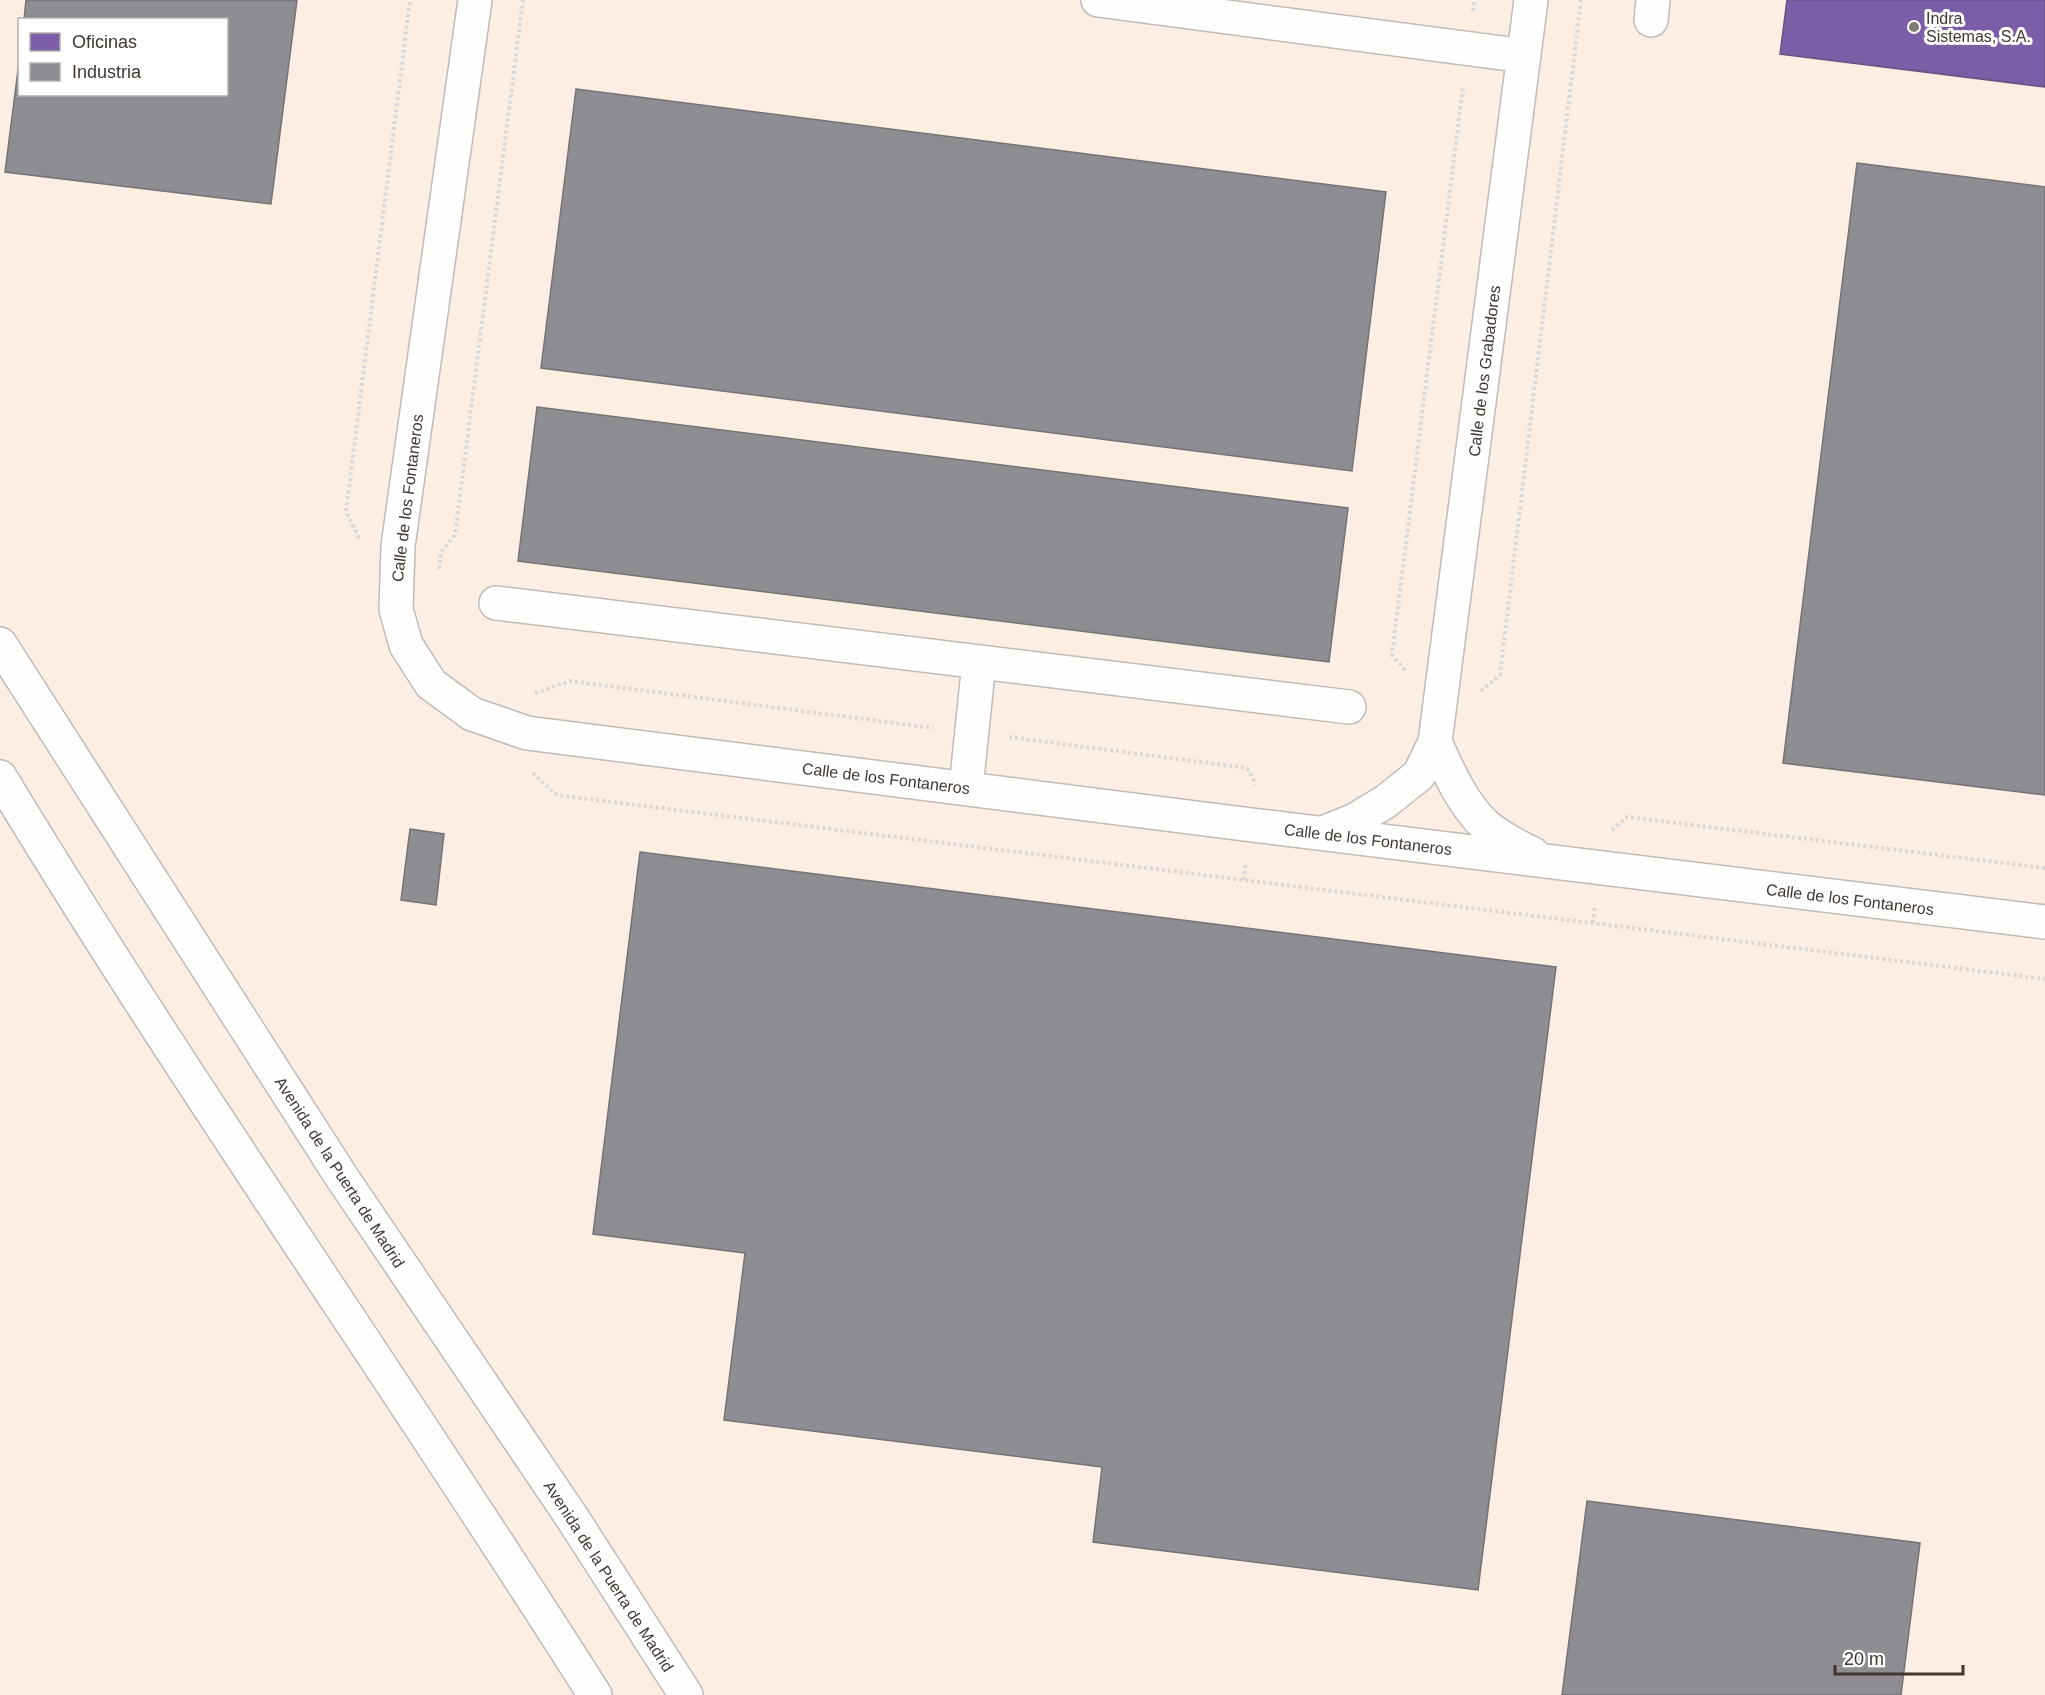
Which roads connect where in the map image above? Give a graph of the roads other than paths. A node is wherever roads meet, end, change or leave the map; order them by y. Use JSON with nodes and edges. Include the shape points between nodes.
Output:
{"nodes":[{"id":1,"x":475,"y":0,"type":"edge"},
{"id":2,"x":1098,"y":0,"type":"edge"},
{"id":3,"x":1531,"y":0,"type":"edge"},
{"id":4,"x":1524,"y":56,"type":"junction"},
{"id":5,"x":496,"y":603,"type":"dead end"},
{"id":6,"x":0,"y":644,"type":"edge"},
{"id":7,"x":980,"y":662,"type":"junction"},
{"id":8,"x":1349,"y":707,"type":"dead end"},
{"id":9,"x":1435,"y":742,"type":"junction"},
{"id":10,"x":0,"y":777,"type":"edge"},
{"id":11,"x":966,"y":788,"type":"junction"},
{"id":12,"x":1323,"y":833,"type":"junction"},
{"id":13,"x":1548,"y":862,"type":"junction"},
{"id":14,"x":2045,"y":922,"type":"edge"},
{"id":15,"x":595,"y":1695,"type":"edge"},
{"id":16,"x":686,"y":1695,"type":"edge"}],
"edges":[{"from":1,"to":11,"type":"street","name":"Calle de los Fontaneros","via":[[398,546],[396,609],[406,645],[431,684],[472,714],[527,733]]},
{"from":2,"to":4,"type":"street"},
{"from":3,"to":4,"type":"street","name":"Calle de los Grabadores"},
{"from":4,"to":9,"type":"street","name":"Calle de los Grabadores"},
{"from":5,"to":7,"type":"street"},
{"from":6,"to":16,"type":"street","name":"Avenida de la Puerta de Madrid","via":[[341,1176],[573,1519]]},
{"from":7,"to":8,"type":"street"},
{"from":7,"to":11,"type":"street"},
{"from":9,"to":12,"type":"street","name":"Calle de los Grabadores","via":[[1419,775],[1385,802]]},
{"from":9,"to":13,"type":"street","via":[[1454,785],[1484,824]]},
{"from":10,"to":15,"type":"street","via":[[77,904]]},
{"from":11,"to":12,"type":"street","name":"Calle de los Fontaneros"},
{"from":12,"to":13,"type":"street","name":"Calle de los Fontaneros"},
{"from":13,"to":14,"type":"street","name":"Calle de los Fontaneros"}]}
